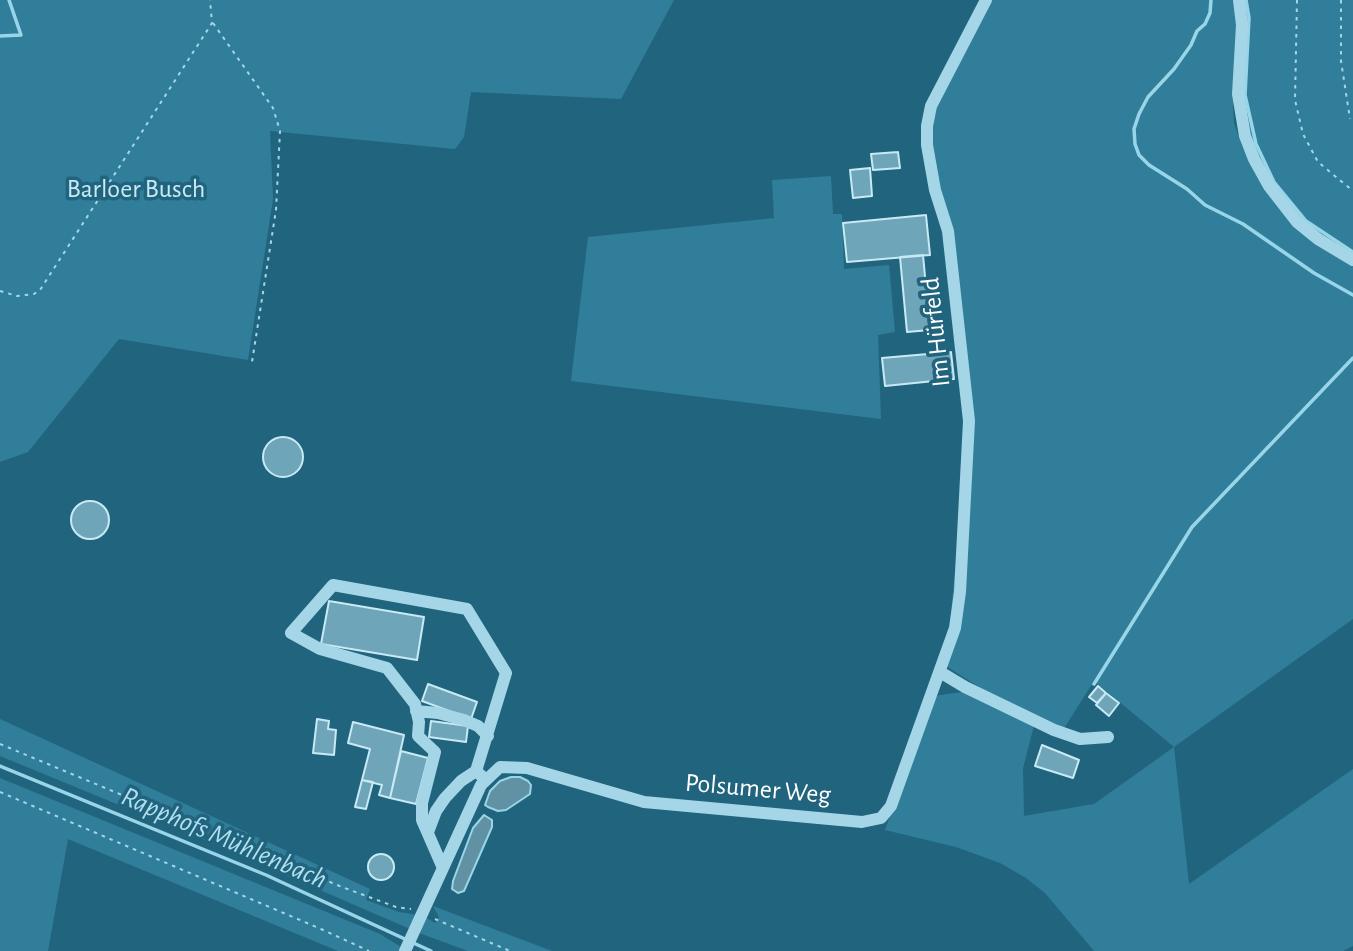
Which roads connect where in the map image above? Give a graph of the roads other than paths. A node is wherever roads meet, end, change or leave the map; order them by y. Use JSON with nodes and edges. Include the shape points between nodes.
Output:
{"nodes":[{"id":1,"x":986,"y":0,"type":"edge"},
{"id":2,"x":1239,"y":0,"type":"edge"},
{"id":3,"x":1353,"y":260,"type":"edge"},
{"id":4,"x":940,"y":672,"type":"junction"},
{"id":5,"x":416,"y":711,"type":"junction"},
{"id":6,"x":488,"y":736,"type":"junction"},
{"id":7,"x":1108,"y":737,"type":"dead end"},
{"id":8,"x":476,"y":771,"type":"junction"},
{"id":9,"x":486,"y":780,"type":"junction"},
{"id":10,"x":428,"y":832,"type":"junction"},
{"id":11,"x":443,"y":868,"type":"junction"},
{"id":12,"x":405,"y":951,"type":"edge"}],
"edges":[{"from":1,"to":4,"type":"street","name":"Im Hürfeld","via":[[931,106],[927,126],[935,190],[948,231],[968,421],[960,592],[955,628]]},
{"from":2,"to":3,"type":"street","via":[[1238,94],[1254,159],[1297,222]]},
{"from":4,"to":7,"type":"street","via":[[1054,730],[1080,739]]},
{"from":4,"to":9,"type":"street","name":"Polsumer Weg","via":[[891,806],[881,818],[862,822],[644,802],[527,768],[500,767]]},
{"from":5,"to":6,"type":"street","via":[[464,720]]},
{"from":5,"to":6,"type":"street","via":[[387,668],[320,649],[291,634],[333,585],[467,609],[506,673]]},
{"from":5,"to":10,"type":"street","via":[[418,736],[435,752],[422,803]]},
{"from":6,"to":8,"type":"street"},
{"from":8,"to":9,"type":"street"},
{"from":8,"to":10,"type":"street","via":[[445,798]]},
{"from":9,"to":11,"type":"street"},
{"from":10,"to":11,"type":"street"},
{"from":11,"to":12,"type":"street"}]}
